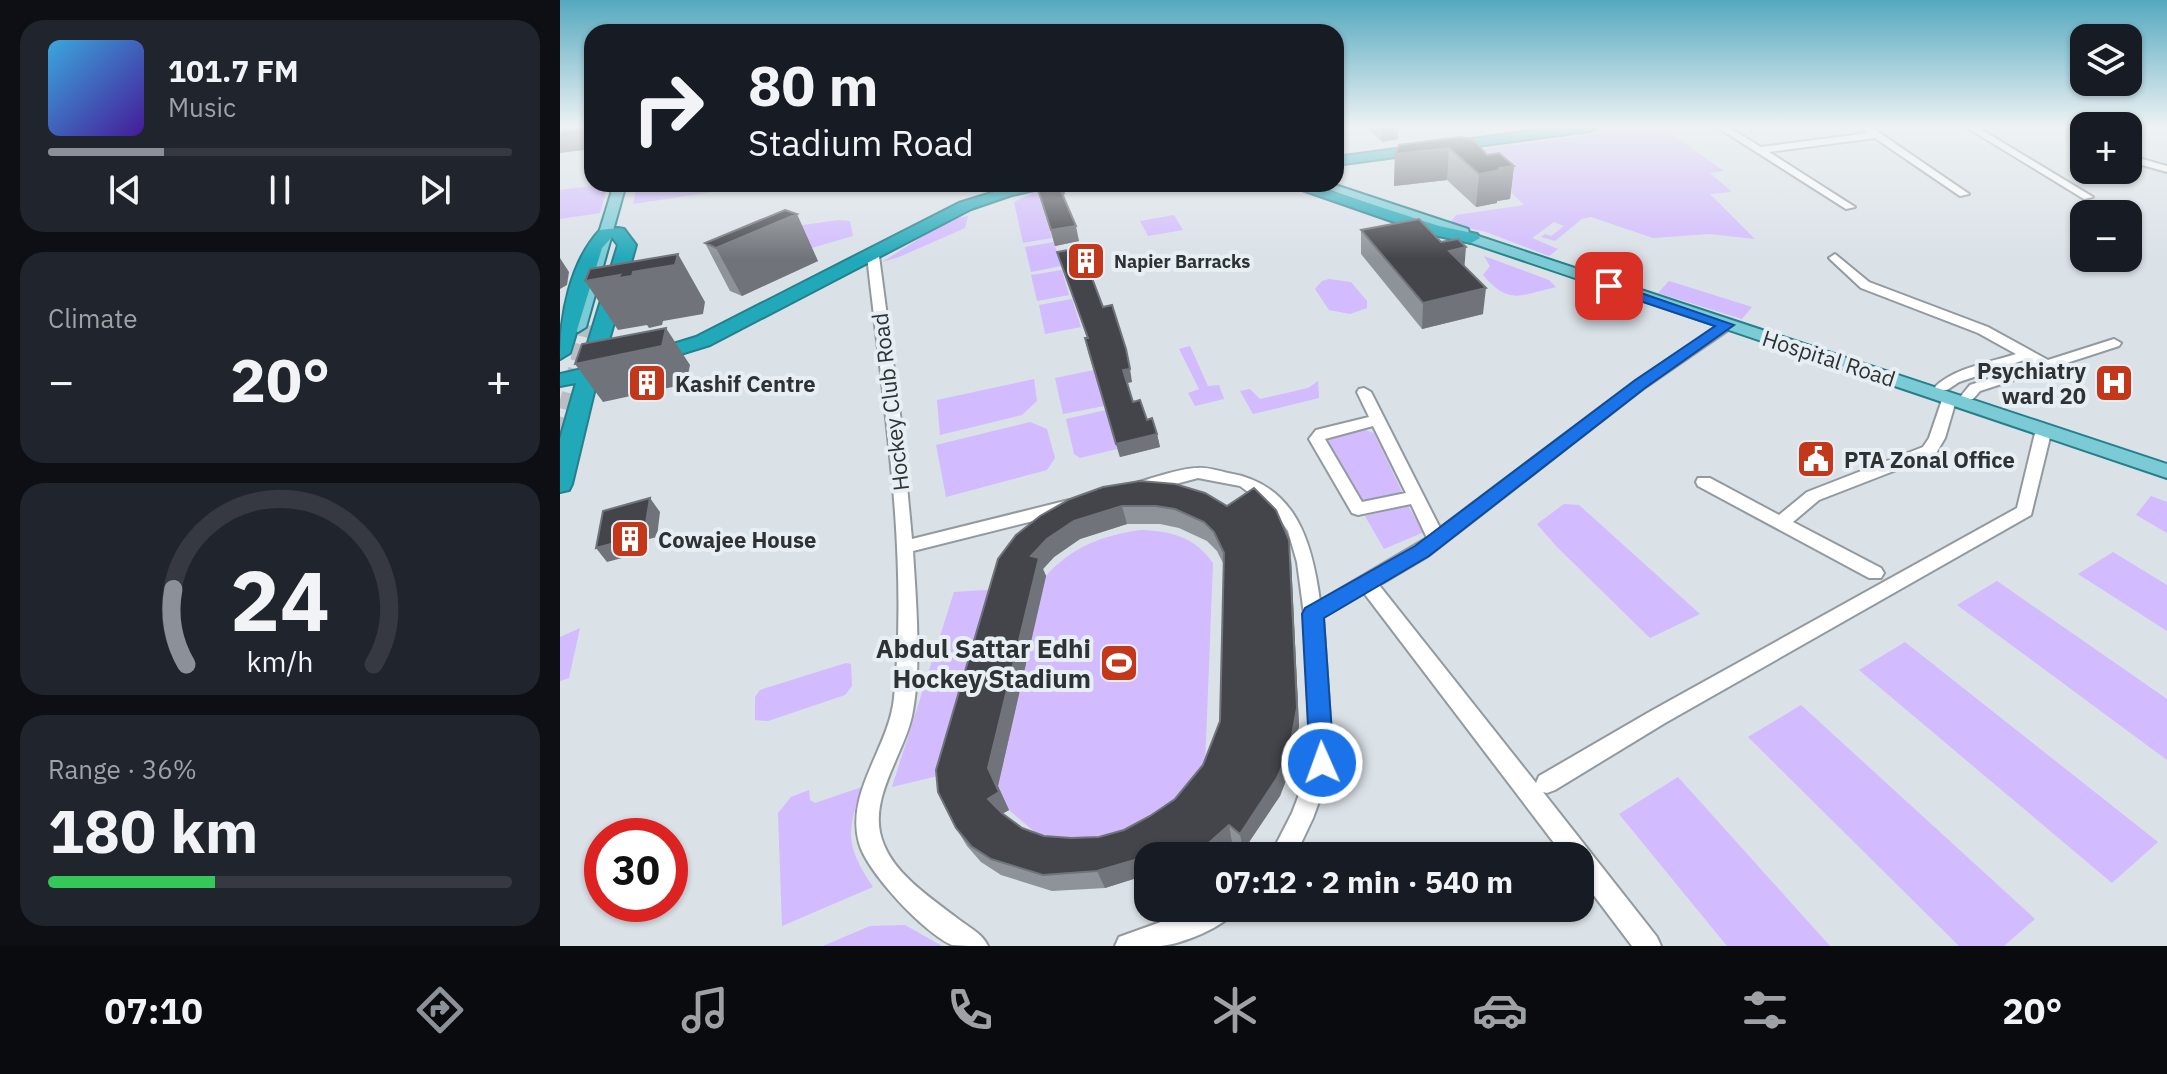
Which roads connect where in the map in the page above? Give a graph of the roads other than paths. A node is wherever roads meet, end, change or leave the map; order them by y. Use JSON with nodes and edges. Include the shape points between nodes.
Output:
{"nodes":[{"id":1,"x":1794,"y":171,"type":"edge"},
{"id":2,"x":1931,"y":171,"type":"edge"},
{"id":3,"x":2045,"y":171,"type":"edge"},
{"id":4,"x":1344,"y":188,"type":"edge"},
{"id":5,"x":619,"y":192,"type":"edge"},
{"id":6,"x":628,"y":192,"type":"edge"},
{"id":7,"x":989,"y":192,"type":"edge"},
{"id":8,"x":1008,"y":192,"type":"edge"},
{"id":9,"x":1318,"y":192,"type":"edge"},
{"id":10,"x":1334,"y":192,"type":"edge"},
{"id":11,"x":1342,"y":192,"type":"edge"},
{"id":12,"x":1964,"y":194,"type":"dead end"},
{"id":13,"x":2088,"y":197,"type":"dead end"},
{"id":14,"x":961,"y":204,"type":"junction"},
{"id":15,"x":1850,"y":207,"type":"dead end"},
{"id":16,"x":1449,"y":229,"type":"junction"},
{"id":17,"x":612,"y":234,"type":"junction"},
{"id":18,"x":1472,"y":237,"type":"junction"},
{"id":19,"x":873,"y":256,"type":"junction"},
{"id":20,"x":1835,"y":258,"type":"dead end"},
{"id":21,"x":724,"y":321,"type":"junction"},
{"id":22,"x":1726,"y":325,"type":"junction"},
{"id":23,"x":583,"y":326,"type":"tunnel mouth"},
{"id":24,"x":2114,"y":343,"type":"dead end"},
{"id":25,"x":560,"y":353,"type":"edge"},
{"id":26,"x":2029,"y":354,"type":"junction"},
{"id":27,"x":610,"y":359,"type":"junction"},
{"id":28,"x":560,"y":365,"type":"edge"},
{"id":29,"x":2047,"y":365,"type":"junction"},
{"id":30,"x":560,"y":380,"type":"edge"},
{"id":31,"x":1364,"y":392,"type":"dead end"},
{"id":32,"x":1953,"y":393,"type":"junction"},
{"id":33,"x":1378,"y":420,"type":"junction"},
{"id":34,"x":2044,"y":429,"type":"junction"},
{"id":35,"x":2167,"y":463,"type":"edge"},
{"id":36,"x":2167,"y":471,"type":"edge"},
{"id":37,"x":1704,"y":482,"type":"dead end"},
{"id":38,"x":560,"y":484,"type":"edge"},
{"id":39,"x":1127,"y":491,"type":"edge"},
{"id":40,"x":1416,"y":497,"type":"junction"},
{"id":41,"x":1083,"y":502,"type":"edge"},
{"id":42,"x":1780,"y":523,"type":"junction"},
{"id":43,"x":1436,"y":538,"type":"junction"},
{"id":44,"x":905,"y":547,"type":"junction"},
{"id":45,"x":1875,"y":573,"type":"dead end"},
{"id":46,"x":1367,"y":583,"type":"junction"},
{"id":47,"x":1313,"y":614,"type":"junction"},
{"id":48,"x":1547,"y":783,"type":"dead end"},
{"id":49,"x":1289,"y":842,"type":"edge"},
{"id":50,"x":1567,"y":842,"type":"edge"},
{"id":51,"x":1594,"y":876,"type":"edge"},
{"id":52,"x":1195,"y":922,"type":"edge"},
{"id":53,"x":975,"y":946,"type":"edge"},
{"id":54,"x":1128,"y":946,"type":"edge"},
{"id":55,"x":1648,"y":946,"type":"edge"}],
"edges":[{"from":1,"to":15,"type":"street"},
{"from":2,"to":12,"type":"street"},
{"from":3,"to":13,"type":"street"},
{"from":4,"to":18,"type":"highway","via":[[1427,215]]},
{"from":5,"to":17,"type":"main road"},
{"from":6,"to":17,"type":"main road"},
{"from":7,"to":14,"type":"highway"},
{"from":8,"to":14,"type":"highway"},
{"from":9,"to":18,"type":"highway"},
{"from":10,"to":16,"type":"main road","name":"Hospital Road"},
{"from":11,"to":16,"type":"main road","name":"Hospital Road"},
{"from":14,"to":19,"type":"highway"},
{"from":14,"to":21,"type":"highway"},
{"from":16,"to":18,"type":"main road","name":"Hospital Road"},
{"from":17,"to":23,"type":"main road"},
{"from":17,"to":25,"type":"highway","via":[[594,247]]},
{"from":17,"to":27,"type":"highway","via":[[627,245],[597,346]]},
{"from":18,"to":22,"type":"main road","name":"Hospital Road"},
{"from":18,"to":32,"type":"main road","name":"Hospital Road"},
{"from":19,"to":27,"type":"highway","via":[[703,341]]},
{"from":19,"to":44,"type":"street","name":"Hockey Club Road"},
{"from":20,"to":26,"type":"street","via":[[1865,285],[1971,325]]},
{"from":21,"to":27,"type":"highway","via":[[624,349]]},
{"from":21,"to":28,"type":"highway","via":[[689,337]]},
{"from":22,"to":32,"type":"main road","name":"Hospital Road"},
{"from":22,"to":43,"type":"street"},
{"from":24,"to":29,"type":"street"},
{"from":26,"to":29,"type":"street"},
{"from":26,"to":32,"type":"street","via":[[1954,379]]},
{"from":27,"to":28,"type":"highway"},
{"from":27,"to":30,"type":"highway"},
{"from":27,"to":38,"type":"highway","via":[[585,385]]},
{"from":29,"to":32,"type":"street"},
{"from":31,"to":33,"type":"street"},
{"from":32,"to":34,"type":"main road","name":"Hospital Road"},
{"from":32,"to":35,"type":"main road","name":"Hospital Road"},
{"from":32,"to":42,"type":"street","via":[[1929,451],[1813,496]]},
{"from":33,"to":40,"type":"street"},
{"from":33,"to":40,"type":"street","via":[[1321,433],[1317,439],[1358,509]]},
{"from":34,"to":36,"type":"main road","name":"Hospital Road"},
{"from":34,"to":48,"type":"street","via":[[2025,511]]},
{"from":37,"to":42,"type":"street"},
{"from":39,"to":47,"type":"street","via":[[1198,473],[1245,481],[1280,507],[1296,530]]},
{"from":40,"to":43,"type":"street"},
{"from":41,"to":44,"type":"street"},
{"from":42,"to":45,"type":"street"},
{"from":43,"to":46,"type":"street"},
{"from":44,"to":53,"type":"street","name":"Hockey Club Road","via":[[904,704],[867,826],[872,848],[907,891],[935,920]]},
{"from":46,"to":47,"type":"street"},
{"from":46,"to":50,"type":"street"},
{"from":47,"to":49,"type":"street","via":[[1322,763]]},
{"from":51,"to":55,"type":"street"},
{"from":52,"to":54,"type":"street"}]}
